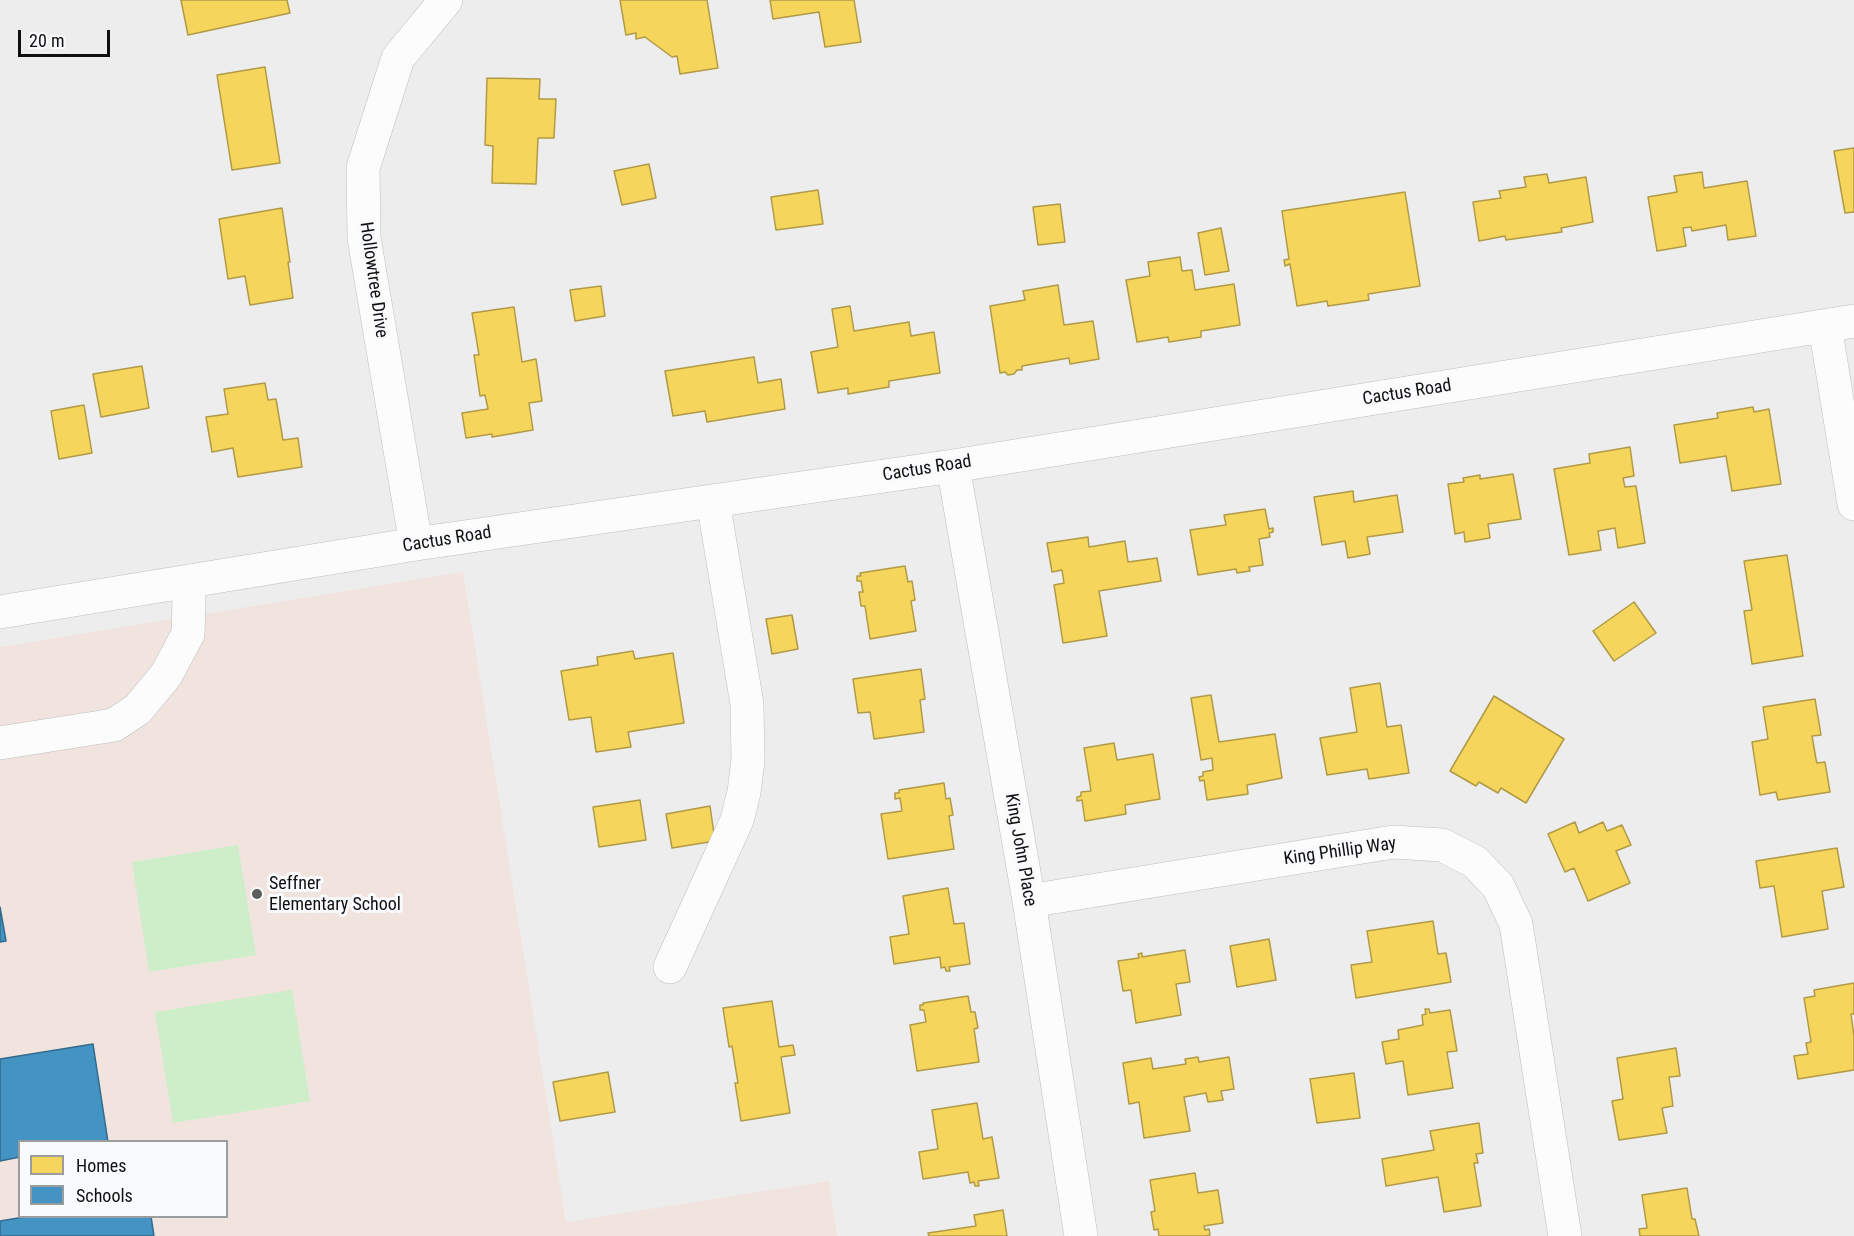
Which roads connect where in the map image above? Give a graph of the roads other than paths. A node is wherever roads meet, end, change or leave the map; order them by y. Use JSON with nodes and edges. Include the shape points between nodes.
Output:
{"nodes":[{"id":1,"x":446,"y":0,"type":"edge"},
{"id":2,"x":1840,"y":323,"type":"edge"},
{"id":3,"x":953,"y":466,"type":"junction"},
{"id":4,"x":713,"y":501,"type":"junction"},
{"id":5,"x":1854,"y":504,"type":"edge"},
{"id":6,"x":416,"y":544,"type":"junction"},
{"id":7,"x":186,"y":582,"type":"junction"},
{"id":8,"x":0,"y":612,"type":"edge"},
{"id":9,"x":0,"y":743,"type":"edge"},
{"id":10,"x":1029,"y":901,"type":"junction"},
{"id":11,"x":670,"y":967,"type":"dead end"},
{"id":12,"x":1081,"y":1236,"type":"edge"},
{"id":13,"x":1565,"y":1236,"type":"edge"}],
"edges":[{"from":1,"to":6,"type":"street","name":"Hollowtree Drive","via":[[398,58],[363,168],[364,238]]},
{"from":2,"to":3,"type":"street","name":"Cactus Road"},
{"from":2,"to":5,"type":"street"},
{"from":3,"to":4,"type":"street","name":"Cactus Road"},
{"from":3,"to":10,"type":"street","name":"King John Place"},
{"from":4,"to":6,"type":"street","name":"Cactus Road"},
{"from":4,"to":11,"type":"street","via":[[747,704],[748,760],[737,820]]},
{"from":6,"to":7,"type":"street","name":"Cactus Road"},
{"from":7,"to":8,"type":"street","name":"Cactus Road"},
{"from":7,"to":9,"type":"street","via":[[188,634],[166,675],[138,709],[114,725]]},
{"from":10,"to":12,"type":"street","name":"King John Place"},
{"from":10,"to":13,"type":"street","name":"King Phillip Way","via":[[1393,842],[1442,845],[1475,862],[1498,886],[1515,924]]}]}
